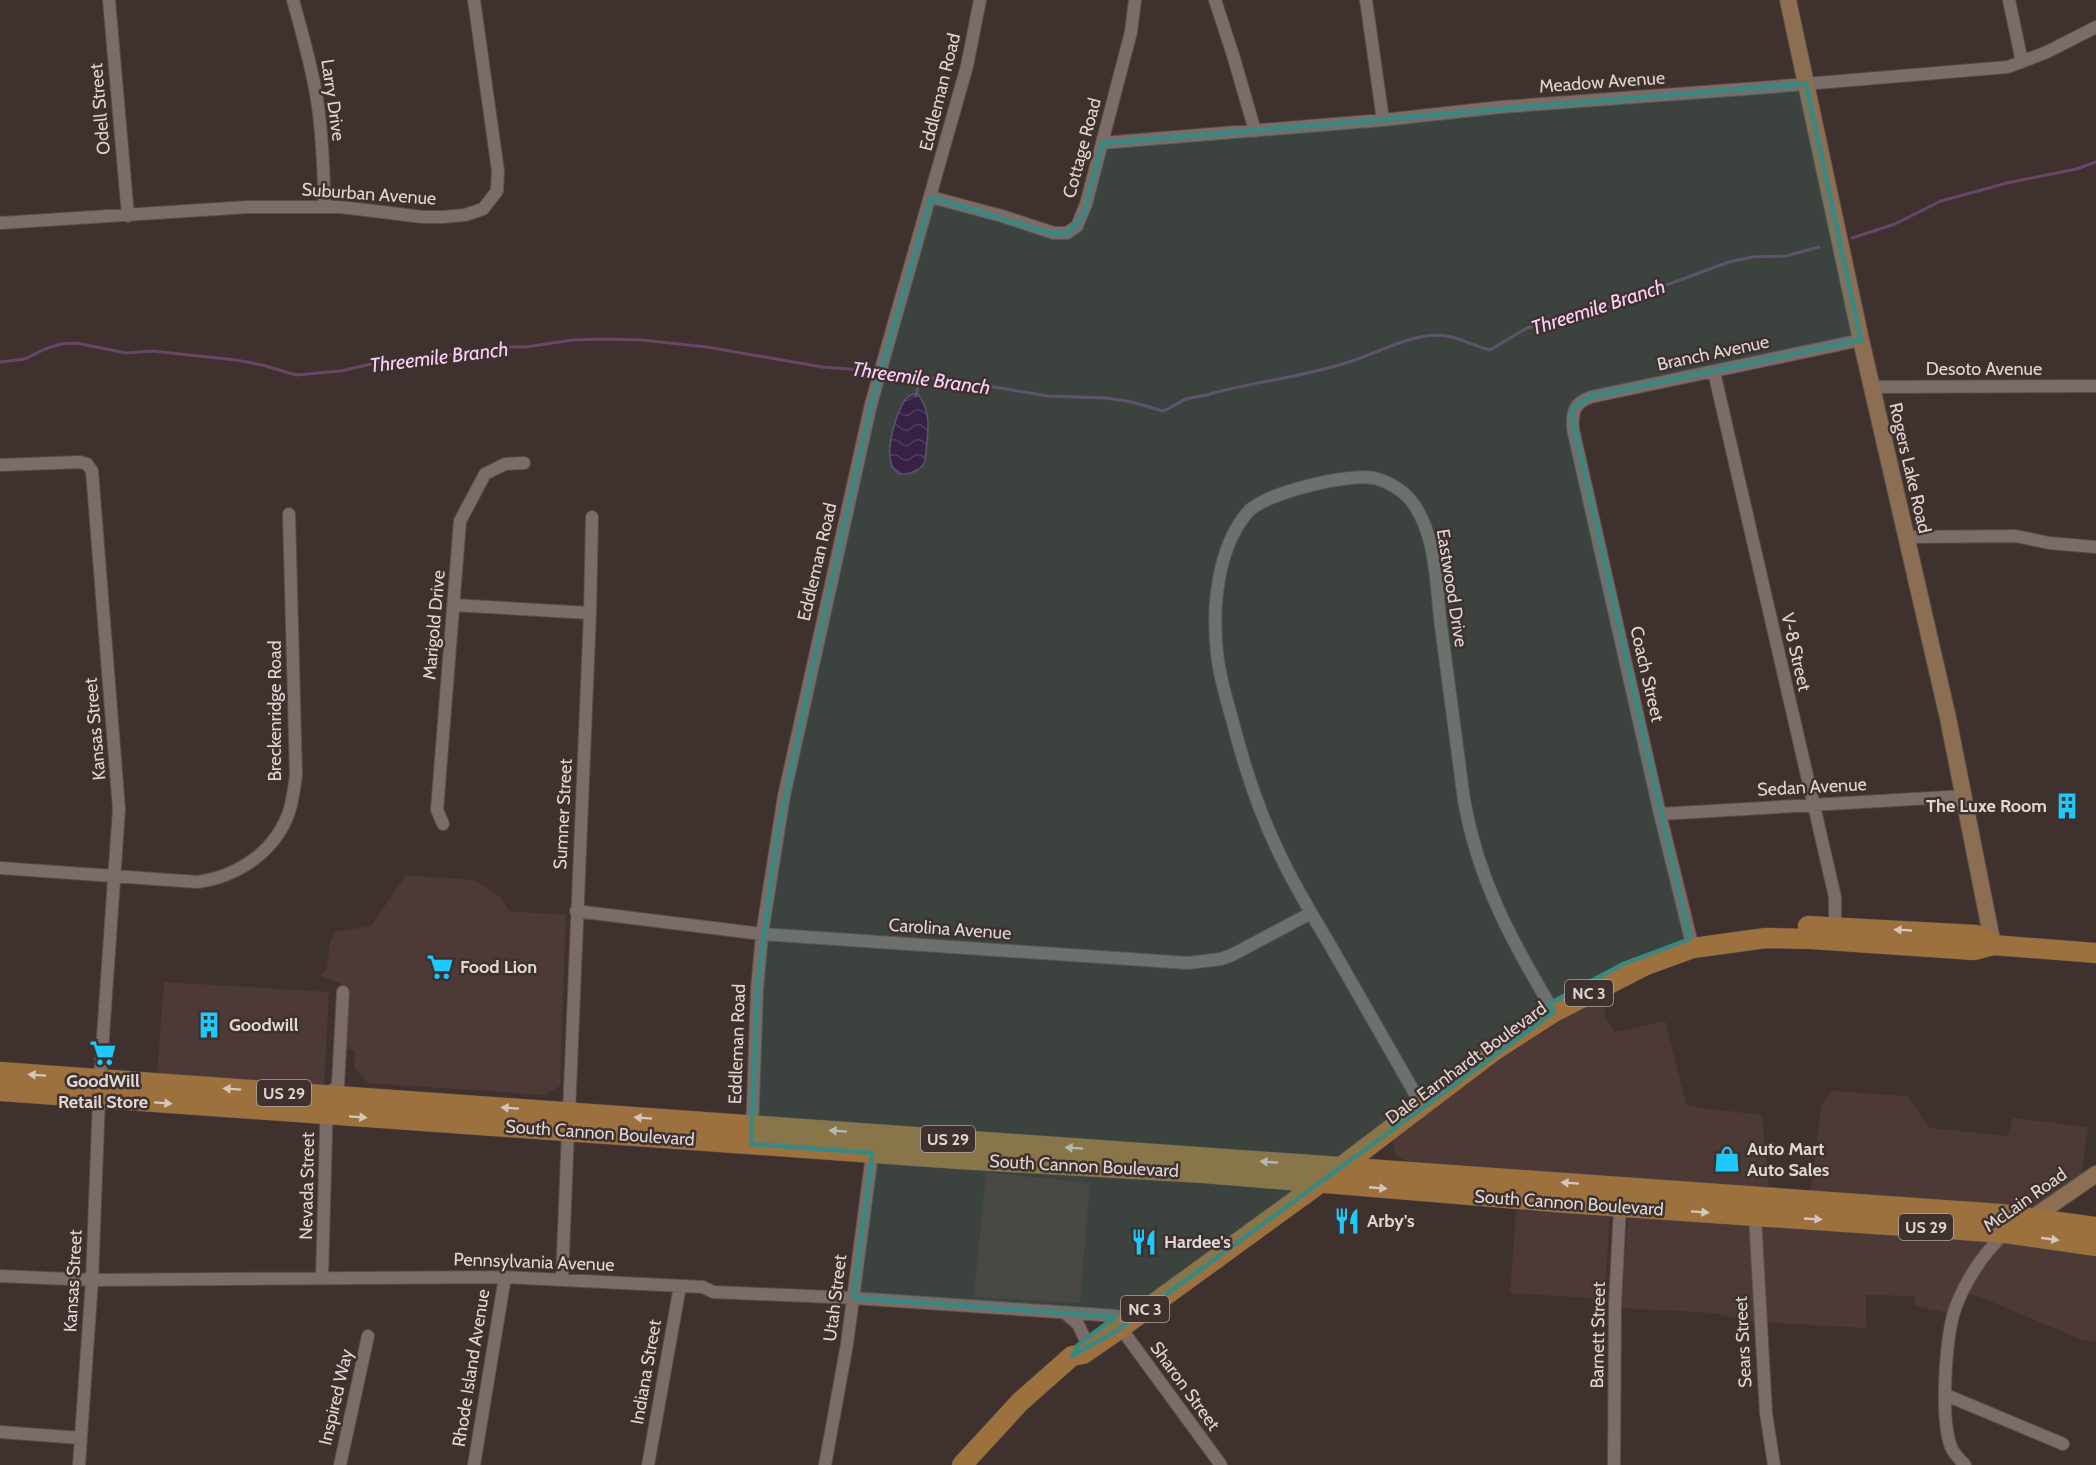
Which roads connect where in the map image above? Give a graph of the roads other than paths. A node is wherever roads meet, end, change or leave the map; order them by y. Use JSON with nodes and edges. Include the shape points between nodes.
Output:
{"nodes":[{"id":1,"x":109,"y":0,"type":"edge"},
{"id":2,"x":293,"y":0,"type":"edge"},
{"id":3,"x":474,"y":0,"type":"edge"},
{"id":4,"x":980,"y":0,"type":"edge"},
{"id":5,"x":1135,"y":0,"type":"edge"},
{"id":6,"x":1215,"y":0,"type":"edge"},
{"id":7,"x":1366,"y":0,"type":"edge"},
{"id":8,"x":1788,"y":0,"type":"edge"},
{"id":9,"x":2008,"y":0,"type":"edge"},
{"id":10,"x":2096,"y":27,"type":"edge"},
{"id":11,"x":2022,"y":62,"type":"junction"},
{"id":12,"x":1806,"y":83,"type":"junction"},
{"id":13,"x":1383,"y":120,"type":"junction"},
{"id":14,"x":1255,"y":132,"type":"junction"},
{"id":15,"x":1102,"y":143,"type":"junction"},
{"id":16,"x":931,"y":197,"type":"junction"},
{"id":17,"x":325,"y":207,"type":"junction"},
{"id":18,"x":128,"y":216,"type":"junction"},
{"id":19,"x":0,"y":223,"type":"edge"},
{"id":20,"x":1861,"y":340,"type":"junction"},
{"id":21,"x":1714,"y":372,"type":"junction"},
{"id":22,"x":2096,"y":386,"type":"edge"},
{"id":23,"x":1872,"y":387,"type":"junction"},
{"id":24,"x":1575,"y":407,"type":"joint"},
{"id":25,"x":524,"y":463,"type":"dead end"},
{"id":26,"x":0,"y":465,"type":"edge"},
{"id":27,"x":290,"y":514,"type":"dead end"},
{"id":28,"x":592,"y":517,"type":"dead end"},
{"id":29,"x":1906,"y":537,"type":"junction"},
{"id":30,"x":2096,"y":547,"type":"edge"},
{"id":31,"x":453,"y":605,"type":"junction"},
{"id":32,"x":590,"y":613,"type":"junction"},
{"id":33,"x":1965,"y":796,"type":"junction"},
{"id":34,"x":1813,"y":805,"type":"junction"},
{"id":35,"x":1660,"y":814,"type":"junction"},
{"id":36,"x":443,"y":824,"type":"dead end"},
{"id":37,"x":0,"y":868,"type":"edge"},
{"id":38,"x":116,"y":877,"type":"junction"},
{"id":39,"x":576,"y":911,"type":"junction"},
{"id":40,"x":1311,"y":913,"type":"junction"},
{"id":41,"x":762,"y":933,"type":"junction"},
{"id":42,"x":1835,"y":933,"type":"junction"},
{"id":43,"x":1692,"y":943,"type":"junction"},
{"id":44,"x":1993,"y":945,"type":"junction"},
{"id":45,"x":2096,"y":953,"type":"edge"},
{"id":46,"x":343,"y":992,"type":"dead end"},
{"id":47,"x":1551,"y":1008,"type":"junction"},
{"id":48,"x":0,"y":1072,"type":"edge"},
{"id":49,"x":99,"y":1089,"type":"junction"},
{"id":50,"x":0,"y":1091,"type":"edge"},
{"id":51,"x":1417,"y":1096,"type":"junction"},
{"id":52,"x":326,"y":1105,"type":"junction"},
{"id":53,"x":568,"y":1122,"type":"junction"},
{"id":54,"x":1390,"y":1130,"type":"junction"},
{"id":55,"x":752,"y":1134,"type":"junction"},
{"id":56,"x":873,"y":1143,"type":"junction"},
{"id":57,"x":1409,"y":1172,"type":"junction"},
{"id":58,"x":1323,"y":1174,"type":"junction"},
{"id":59,"x":2096,"y":1174,"type":"edge"},
{"id":60,"x":1689,"y":1191,"type":"junction"},
{"id":61,"x":1620,"y":1207,"type":"junction"},
{"id":62,"x":1755,"y":1216,"type":"junction"},
{"id":63,"x":2032,"y":1218,"type":"junction"},
{"id":64,"x":2096,"y":1227,"type":"edge"},
{"id":65,"x":2005,"y":1233,"type":"junction"},
{"id":66,"x":2096,"y":1246,"type":"edge"},
{"id":67,"x":0,"y":1276,"type":"edge"},
{"id":68,"x":322,"y":1277,"type":"junction"},
{"id":69,"x":505,"y":1277,"type":"junction"},
{"id":70,"x":562,"y":1279,"type":"junction"},
{"id":71,"x":92,"y":1280,"type":"junction"},
{"id":72,"x":680,"y":1286,"type":"junction"},
{"id":73,"x":853,"y":1298,"type":"junction"},
{"id":74,"x":1065,"y":1313,"type":"junction"},
{"id":75,"x":1119,"y":1322,"type":"junction"},
{"id":76,"x":368,"y":1336,"type":"dead end"},
{"id":77,"x":1085,"y":1339,"type":"junction"},
{"id":78,"x":1072,"y":1356,"type":"junction"},
{"id":79,"x":1946,"y":1395,"type":"junction"},
{"id":80,"x":0,"y":1432,"type":"edge"},
{"id":81,"x":81,"y":1438,"type":"junction"},
{"id":82,"x":2063,"y":1444,"type":"dead end"},
{"id":83,"x":79,"y":1465,"type":"edge"},
{"id":84,"x":340,"y":1465,"type":"edge"},
{"id":85,"x":474,"y":1465,"type":"edge"},
{"id":86,"x":648,"y":1465,"type":"edge"},
{"id":87,"x":825,"y":1465,"type":"edge"},
{"id":88,"x":962,"y":1465,"type":"edge"},
{"id":89,"x":1221,"y":1465,"type":"edge"},
{"id":90,"x":1614,"y":1465,"type":"edge"},
{"id":91,"x":1774,"y":1465,"type":"edge"},
{"id":92,"x":1965,"y":1465,"type":"edge"}],
"edges":[{"from":1,"to":18,"type":"street","name":"Odell Street"},
{"from":2,"to":17,"type":"street","name":"Larry Drive","via":[[317,100]]},
{"from":3,"to":17,"type":"street","name":"Suburban Avenue","via":[[498,171],[497,191],[490,202],[465,215],[442,217]]},
{"from":4,"to":16,"type":"street","name":"Eddleman Road","via":[[968,66]]},
{"from":5,"to":15,"type":"street","name":"Cottage Road","via":[[1131,32]]},
{"from":6,"to":14,"type":"street"},
{"from":7,"to":13,"type":"street"},
{"from":8,"to":12,"type":"main road","name":"Rogers Lake Road"},
{"from":9,"to":11,"type":"street"},
{"from":10,"to":11,"type":"street","name":"Meadow Avenue"},
{"from":11,"to":12,"type":"street","name":"Meadow Avenue","via":[[1948,73]]},
{"from":12,"to":13,"type":"street","name":"Meadow Avenue"},
{"from":12,"to":20,"type":"main road","name":"Rogers Lake Road"},
{"from":13,"to":14,"type":"street","name":"Meadow Avenue"},
{"from":14,"to":15,"type":"street","name":"Meadow Avenue"},
{"from":15,"to":16,"type":"street","name":"Cottage Road","via":[[1083,214],[1077,226],[1067,232],[1047,232]]},
{"from":16,"to":41,"type":"street","name":"Eddleman Road","via":[[871,405],[784,796]]},
{"from":17,"to":18,"type":"street","name":"Suburban Avenue","via":[[248,207]]},
{"from":18,"to":19,"type":"street","name":"Suburban Avenue"},
{"from":20,"to":21,"type":"street","name":"Branch Avenue"},
{"from":20,"to":23,"type":"main road","name":"Rogers Lake Road"},
{"from":21,"to":24,"type":"street","name":"Branch Avenue","via":[[1591,397]]},
{"from":21,"to":34,"type":"street","name":"V-8 Street"},
{"from":22,"to":23,"type":"street","name":"Desoto Avenue"},
{"from":23,"to":29,"type":"main road","name":"Rogers Lake Road"},
{"from":24,"to":35,"type":"street","name":"Coach Street","via":[[1573,429]]},
{"from":25,"to":31,"type":"street","name":"Marigold Drive","via":[[505,464],[485,474],[460,521]]},
{"from":26,"to":38,"type":"street","name":"Kansas Street","via":[[80,462],[92,471],[119,809]]},
{"from":27,"to":38,"type":"street","name":"Breckenridge Road","via":[[296,776],[289,814],[261,854],[233,873],[198,882]]},
{"from":28,"to":32,"type":"street","name":"Sumner Street"},
{"from":29,"to":30,"type":"street","via":[[2016,536]]},
{"from":29,"to":33,"type":"main road","name":"Rogers Lake Road"},
{"from":31,"to":32,"type":"street"},
{"from":31,"to":36,"type":"street","name":"Marigold Drive","via":[[437,810]]},
{"from":32,"to":39,"type":"street","name":"Sumner Street"},
{"from":33,"to":34,"type":"street","name":"Sedan Avenue"},
{"from":33,"to":44,"type":"main road","name":"Rogers Lake Road"},
{"from":34,"to":35,"type":"street","name":"Sedan Avenue"},
{"from":34,"to":42,"type":"street","name":"V-8 Street","via":[[1834,897]]},
{"from":35,"to":43,"type":"street","name":"Coach Street"},
{"from":37,"to":38,"type":"street"},
{"from":38,"to":49,"type":"street","name":"Kansas Street"},
{"from":39,"to":41,"type":"street","name":"Carolina Avenue"},
{"from":39,"to":53,"type":"street","name":"Sumner Street"},
{"from":40,"to":41,"type":"street","name":"Carolina Avenue","via":[[1232,955],[1188,963]]},
{"from":40,"to":47,"type":"street","name":"Eastwood Drive","via":[[1265,821],[1238,742],[1217,653],[1215,617],[1220,580],[1231,536],[1256,504],[1292,490],[1342,479],[1372,478],[1408,497],[1426,528],[1470,835],[1487,886]]},
{"from":40,"to":51,"type":"street","name":"Eastwood Drive"},
{"from":41,"to":55,"type":"street","name":"Eddleman Road"},
{"from":42,"to":43,"type":"main road","name":"Dale Earnhardt Boulevard","number":"NC 3"},
{"from":42,"to":44,"type":"main road","name":"Dale Earnhardt Boulevard","number":"NC 3","via":[[1974,950]]},
{"from":43,"to":47,"type":"main road","name":"Dale Earnhardt Boulevard","number":"NC 3"},
{"from":44,"to":45,"type":"main road","name":"Dale Earnhardt Boulevard","number":"NC 3"},
{"from":46,"to":52,"type":"street","name":"Nevada Street","via":[[338,1085]]},
{"from":47,"to":51,"type":"main road","name":"Dale Earnhardt Boulevard","number":"NC 3","via":[[1490,1042]]},
{"from":47,"to":54,"type":"main road","name":"Dale Earnhardt Boulevard","number":"NC 3"},
{"from":49,"to":48,"type":"main road","name":"South Cannon Boulevard","number":"US 29","one_way":true},
{"from":49,"to":50,"type":"main road","name":"South Cannon Boulevard","number":"US 29"},
{"from":49,"to":52,"type":"main road","name":"South Cannon Boulevard","number":"US 29"},
{"from":49,"to":71,"type":"street","name":"Kansas Street"},
{"from":51,"to":58,"type":"main road","name":"Dale Earnhardt Boulevard","number":"NC 3"},
{"from":52,"to":53,"type":"main road","name":"South Cannon Boulevard","number":"US 29"},
{"from":52,"to":68,"type":"street","name":"Nevada Street"},
{"from":53,"to":55,"type":"main road","name":"South Cannon Boulevard","number":"US 29"},
{"from":53,"to":70,"type":"street","name":"Sumner Street"},
{"from":54,"to":57,"type":"main road","via":[[1387,1152]]},
{"from":54,"to":58,"type":"main road","name":"Dale Earnhardt Boulevard","number":"NC 3"},
{"from":55,"to":56,"type":"main road","name":"South Cannon Boulevard","number":"US 29"},
{"from":58,"to":56,"type":"main road","name":"South Cannon Boulevard","number":"US 29","one_way":true},
{"from":56,"to":58,"type":"main road","name":"South Cannon Boulevard","number":"US 29"},
{"from":56,"to":73,"type":"street","name":"Utah Street"},
{"from":57,"to":58,"type":"main road","name":"South Cannon Boulevard","number":"US 29"},
{"from":60,"to":57,"type":"main road","name":"South Cannon Boulevard","number":"US 29","one_way":true},
{"from":58,"to":61,"type":"main road","name":"South Cannon Boulevard","number":"US 29","one_way":true},
{"from":58,"to":75,"type":"main road","name":"Dale Earnhardt Boulevard","number":"NC 3"},
{"from":59,"to":63,"type":"main road","name":"McLain Road"},
{"from":60,"to":61,"type":"main road","number":"US 29","via":[[1636,1198]]},
{"from":60,"to":63,"type":"main road","name":"South Cannon Boulevard","number":"US 29"},
{"from":61,"to":62,"type":"main road","name":"South Cannon Boulevard","number":"US 29","one_way":true},
{"from":61,"to":90,"type":"street","name":"Barnett Street"},
{"from":62,"to":65,"type":"main road","name":"South Cannon Boulevard","number":"US 29","one_way":true},
{"from":62,"to":91,"type":"street","name":"Sears Street","via":[[1766,1413]]},
{"from":63,"to":64,"type":"main road","name":"South Cannon Boulevard","number":"US 29"},
{"from":63,"to":65,"type":"main road","name":"McLain Road"},
{"from":65,"to":66,"type":"main road","name":"South Cannon Boulevard","number":"US 29","one_way":true},
{"from":65,"to":79,"type":"street","name":"McLain Road","via":[[1987,1250],[1957,1303],[1947,1343]]},
{"from":67,"to":71,"type":"street","name":"Pennsylvania Avenue"},
{"from":68,"to":69,"type":"street","name":"Pennsylvania Avenue"},
{"from":68,"to":71,"type":"street","name":"Pennsylvania Avenue"},
{"from":69,"to":70,"type":"street","name":"Pennsylvania Avenue"},
{"from":69,"to":85,"type":"street","name":"Rhode Island Avenue"},
{"from":70,"to":72,"type":"street","name":"Pennsylvania Avenue"},
{"from":71,"to":81,"type":"street","name":"Kansas Street"},
{"from":72,"to":73,"type":"street","name":"Pennsylvania Avenue","via":[[713,1292]]},
{"from":72,"to":86,"type":"street","name":"Indiana Street"},
{"from":73,"to":74,"type":"street","name":"Pennsylvania Avenue"},
{"from":73,"to":87,"type":"street","name":"Utah Street"},
{"from":74,"to":75,"type":"street","name":"Pennsylvania Avenue"},
{"from":74,"to":77,"type":"street","via":[[1078,1324]]},
{"from":75,"to":77,"type":"main road","name":"Dale Earnhardt Boulevard","number":"NC 3"},
{"from":75,"to":78,"type":"main road","name":"Dale Earnhardt Boulevard","number":"NC 3","via":[[1083,1354]]},
{"from":75,"to":89,"type":"street","name":"Sharon Street"},
{"from":76,"to":84,"type":"street","name":"Inspired Way"},
{"from":77,"to":78,"type":"main road","name":"Dale Earnhardt Boulevard","number":"NC 3"},
{"from":78,"to":88,"type":"main road","name":"Dale Earnhardt Boulevard","number":"NC 3","via":[[1020,1402]]},
{"from":79,"to":82,"type":"street"},
{"from":79,"to":92,"type":"street","name":"McLain Road","via":[[1949,1439]]},
{"from":80,"to":81,"type":"street"},
{"from":81,"to":83,"type":"street","name":"Kansas Street"}]}
